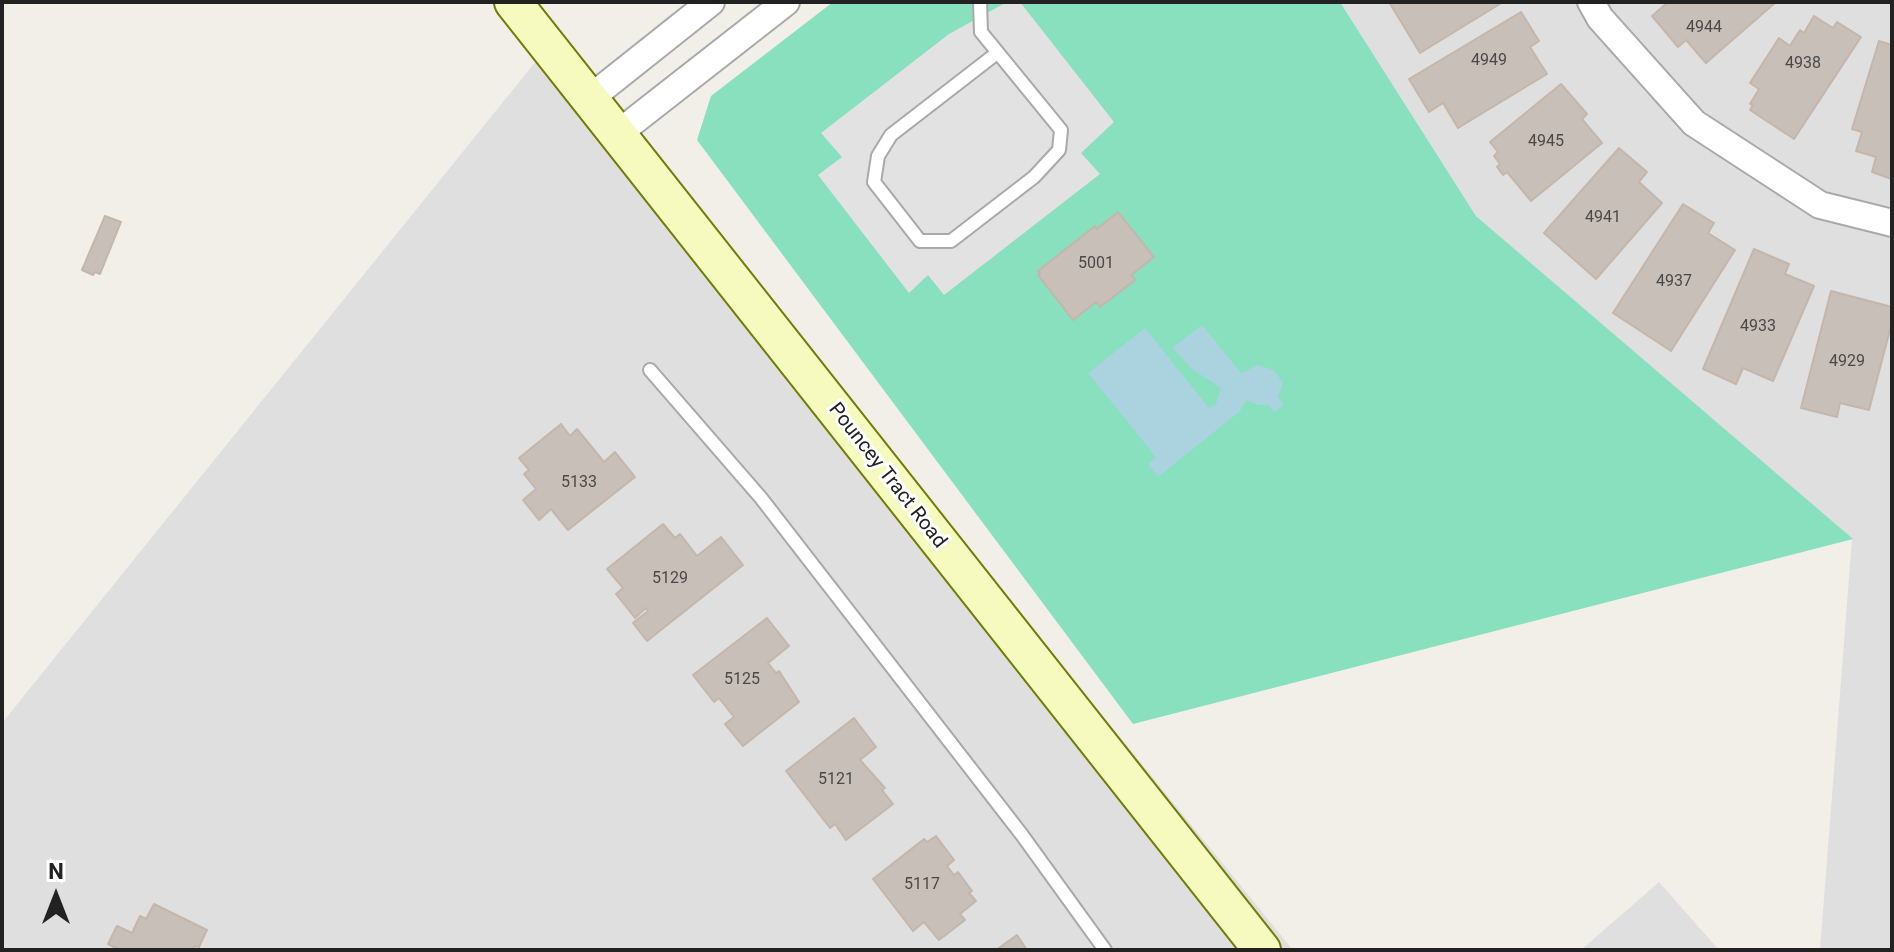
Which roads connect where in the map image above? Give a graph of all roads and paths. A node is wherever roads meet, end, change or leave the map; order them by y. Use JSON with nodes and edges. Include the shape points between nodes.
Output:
{"nodes":[{"id":1,"x":513,"y":2,"type":"edge"},
{"id":2,"x":711,"y":2,"type":"edge"},
{"id":3,"x":786,"y":2,"type":"edge"},
{"id":4,"x":980,"y":2,"type":"edge"},
{"id":5,"x":1591,"y":2,"type":"edge"},
{"id":6,"x":997,"y":53,"type":"junction"},
{"id":7,"x":589,"y":99,"type":"junction"},
{"id":8,"x":616,"y":135,"type":"junction"},
{"id":9,"x":1892,"y":223,"type":"edge"},
{"id":10,"x":650,"y":370,"type":"dead end"},
{"id":11,"x":1105,"y":950,"type":"edge"},
{"id":12,"x":1262,"y":950,"type":"edge"}],
"edges":[{"from":1,"to":7,"type":"main road","name":"Pouncey Tract Road"},
{"from":2,"to":7,"type":"street"},
{"from":3,"to":8,"type":"street"},
{"from":4,"to":6,"type":"lane","via":[[981,32]]},
{"from":5,"to":9,"type":"street","via":[[1694,123],[1820,205]]},
{"from":6,"to":6,"type":"lane","via":[[1061,130],[1059,150],[1034,177],[951,241],[920,241],[874,182],[878,156],[891,135]]},
{"from":7,"to":8,"type":"main road","name":"Pouncey Tract Road"},
{"from":8,"to":12,"type":"main road","name":"Pouncey Tract Road"},
{"from":10,"to":11,"type":"lane","via":[[761,498]]}]}
